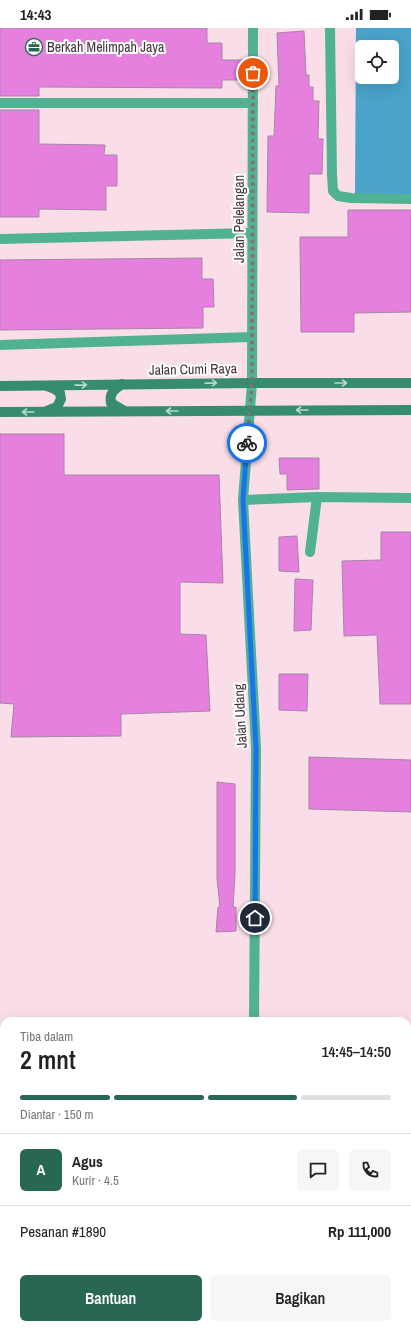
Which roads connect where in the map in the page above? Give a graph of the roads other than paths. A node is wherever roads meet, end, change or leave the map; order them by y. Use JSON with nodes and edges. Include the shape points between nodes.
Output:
{"nodes":[{"id":1,"x":253,"y":28,"type":"edge"},
{"id":2,"x":330,"y":28,"type":"edge"},
{"id":3,"x":0,"y":103,"type":"edge"},
{"id":4,"x":253,"y":103,"type":"junction"},
{"id":5,"x":411,"y":199,"type":"edge"},
{"id":6,"x":252,"y":233,"type":"junction"},
{"id":7,"x":0,"y":239,"type":"edge"},
{"id":8,"x":252,"y":337,"type":"junction"},
{"id":9,"x":0,"y":345,"type":"edge"},
{"id":10,"x":252,"y":383,"type":"junction"},
{"id":11,"x":411,"y":383,"type":"edge"},
{"id":12,"x":122,"y":384,"type":"junction"},
{"id":13,"x":44,"y":385,"type":"junction"},
{"id":14,"x":0,"y":386,"type":"edge"},
{"id":15,"x":250,"y":410,"type":"junction"},
{"id":16,"x":411,"y":410,"type":"edge"},
{"id":17,"x":125,"y":411,"type":"junction"},
{"id":18,"x":0,"y":412,"type":"edge"},
{"id":19,"x":45,"y":412,"type":"junction"},
{"id":20,"x":317,"y":497,"type":"junction"},
{"id":21,"x":411,"y":498,"type":"edge"},
{"id":22,"x":243,"y":500,"type":"junction"},
{"id":23,"x":310,"y":552,"type":"dead end"},
{"id":24,"x":254,"y":1017,"type":"edge"}],
"edges":[{"from":1,"to":4,"type":"street","name":"Jalan Pelelangan"},
{"from":2,"to":5,"type":"street","via":[[333,191],[338,196],[351,198]]},
{"from":3,"to":4,"type":"street"},
{"from":4,"to":6,"type":"street","name":"Jalan Pelelangan"},
{"from":6,"to":7,"type":"street"},
{"from":6,"to":8,"type":"street","name":"Jalan Pelelangan"},
{"from":8,"to":9,"type":"street"},
{"from":8,"to":10,"type":"street","name":"Jalan Pelelangan"},
{"from":10,"to":11,"type":"street","name":"Jalan Cumi Raya","one_way":true},
{"from":12,"to":10,"type":"street","name":"Jalan Cumi Raya","one_way":true},
{"from":10,"to":15,"type":"street","name":"Jalan Pelelangan"},
{"from":13,"to":12,"type":"street","name":"Jalan Cumi Raya","one_way":true},
{"from":12,"to":17,"type":"street","via":[[113,390],[110,398],[111,404]]},
{"from":13,"to":14,"type":"street","name":"Jalan Cumi Raya"},
{"from":13,"to":19,"type":"street","via":[[60,393],[61,399],[57,407]]},
{"from":16,"to":15,"type":"street","one_way":true},
{"from":15,"to":17,"type":"street","one_way":true},
{"from":15,"to":22,"type":"street","name":"Jalan Udang"},
{"from":17,"to":19,"type":"street"},
{"from":19,"to":18,"type":"street","one_way":true},
{"from":20,"to":21,"type":"street"},
{"from":20,"to":22,"type":"street"},
{"from":20,"to":23,"type":"street"},
{"from":22,"to":24,"type":"street","name":"Jalan Udang","via":[[256,748]]}]}
